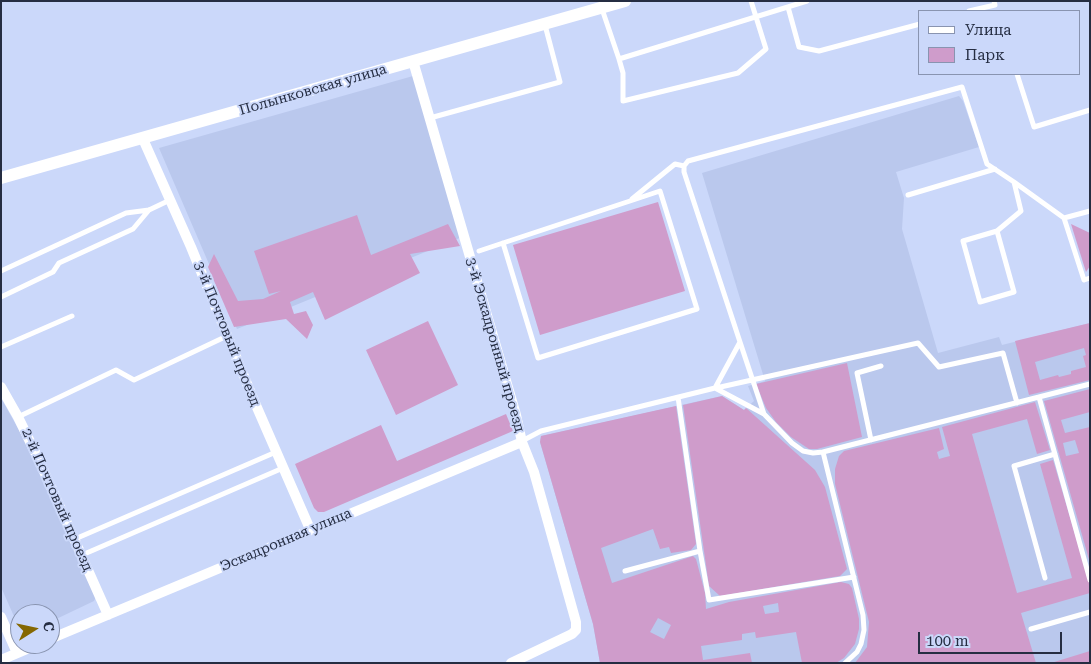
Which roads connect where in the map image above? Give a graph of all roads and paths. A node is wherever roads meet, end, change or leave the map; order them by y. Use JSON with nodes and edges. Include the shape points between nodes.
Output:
{"nodes":[{"id":1,"x":625,"y":1,"type":"edge"},
{"id":2,"x":751,"y":1,"type":"edge"},
{"id":3,"x":807,"y":1,"type":"edge"},
{"id":4,"x":994,"y":1,"type":"edge"},
{"id":5,"x":788,"y":7,"type":"junction"},
{"id":6,"x":602,"y":8,"type":"junction"},
{"id":7,"x":974,"y":10,"type":"edge"},
{"id":8,"x":756,"y":18,"type":"junction"},
{"id":9,"x":544,"y":24,"type":"junction"},
{"id":10,"x":918,"y":25,"type":"edge"},
{"id":11,"x":619,"y":59,"type":"junction"},
{"id":12,"x":413,"y":61,"type":"junction"},
{"id":13,"x":1017,"y":75,"type":"edge"},
{"id":14,"x":1090,"y":110,"type":"edge"},
{"id":15,"x":430,"y":118,"type":"junction"},
{"id":16,"x":143,"y":139,"type":"junction"},
{"id":17,"x":684,"y":166,"type":"junction"},
{"id":18,"x":995,"y":169,"type":"junction"},
{"id":19,"x":1,"y":178,"type":"edge"},
{"id":20,"x":1014,"y":182,"type":"junction"},
{"id":21,"x":908,"y":195,"type":"dead end"},
{"id":22,"x":170,"y":200,"type":"junction"},
{"id":23,"x":630,"y":201,"type":"junction"},
{"id":24,"x":149,"y":210,"type":"junction"},
{"id":25,"x":1090,"y":211,"type":"edge"},
{"id":26,"x":1064,"y":218,"type":"junction"},
{"id":27,"x":997,"y":231,"type":"junction"},
{"id":28,"x":503,"y":243,"type":"junction"},
{"id":29,"x":479,"y":251,"type":"dead end"},
{"id":30,"x":1,"y":271,"type":"edge"},
{"id":31,"x":1090,"y":278,"type":"edge"},
{"id":32,"x":1,"y":297,"type":"edge"},
{"id":33,"x":72,"y":316,"type":"dead end"},
{"id":34,"x":228,"y":336,"type":"junction"},
{"id":35,"x":740,"y":342,"type":"junction"},
{"id":36,"x":1,"y":347,"type":"edge"},
{"id":37,"x":882,"y":366,"type":"dead end"},
{"id":38,"x":752,"y":380,"type":"junction"},
{"id":39,"x":1090,"y":384,"type":"edge"},
{"id":40,"x":1,"y":387,"type":"edge"},
{"id":41,"x":715,"y":388,"type":"junction"},
{"id":42,"x":678,"y":397,"type":"junction"},
{"id":43,"x":1039,"y":397,"type":"junction"},
{"id":44,"x":1017,"y":403,"type":"junction"},
{"id":45,"x":764,"y":414,"type":"junction"},
{"id":46,"x":18,"y":417,"type":"junction"},
{"id":47,"x":871,"y":440,"type":"junction"},
{"id":48,"x":522,"y":442,"type":"junction"},
{"id":49,"x":277,"y":452,"type":"junction"},
{"id":50,"x":823,"y":452,"type":"junction"},
{"id":51,"x":1055,"y":454,"type":"junction"},
{"id":52,"x":284,"y":468,"type":"junction"},
{"id":53,"x":310,"y":529,"type":"junction"},
{"id":54,"x":75,"y":539,"type":"junction"},
{"id":55,"x":700,"y":551,"type":"junction"},
{"id":56,"x":82,"y":555,"type":"junction"},
{"id":57,"x":625,"y":571,"type":"dead end"},
{"id":58,"x":854,"y":576,"type":"junction"},
{"id":59,"x":1045,"y":578,"type":"dead end"},
{"id":60,"x":1090,"y":580,"type":"edge"},
{"id":61,"x":1090,"y":612,"type":"edge"},
{"id":62,"x":108,"y":615,"type":"junction"},
{"id":63,"x":1,"y":618,"type":"edge"},
{"id":64,"x":1031,"y":628,"type":"dead end"},
{"id":65,"x":60,"y":635,"type":"edge"},
{"id":66,"x":10,"y":638,"type":"edge"},
{"id":67,"x":15,"y":654,"type":"edge"},
{"id":68,"x":1,"y":660,"type":"edge"},
{"id":69,"x":511,"y":663,"type":"edge"},
{"id":70,"x":845,"y":663,"type":"edge"}],
"edges":[{"from":1,"to":6,"type":"street","name":"Полынковская улица"},
{"from":2,"to":8,"type":"lane"},
{"from":3,"to":5,"type":"lane"},
{"from":4,"to":7,"type":"lane","via":[[995,4]]},
{"from":5,"to":8,"type":"lane"},
{"from":5,"to":10,"type":"lane","via":[[799,47],[819,51]]},
{"from":6,"to":9,"type":"street","name":"Полынковская улица"},
{"from":6,"to":11,"type":"lane"},
{"from":8,"to":11,"type":"lane"},
{"from":8,"to":11,"type":"lane","via":[[766,49],[738,73],[623,101],[623,74]]},
{"from":9,"to":12,"type":"street","name":"Полынковская улица"},
{"from":9,"to":15,"type":"lane","via":[[560,82]]},
{"from":12,"to":15,"type":"street","name":"3-й Эскадронный проезд"},
{"from":12,"to":16,"type":"street","name":"Полынковская улица"},
{"from":13,"to":14,"type":"lane","via":[[1034,127]]},
{"from":15,"to":48,"type":"street","name":"3-й Эскадронный проезд"},
{"from":16,"to":19,"type":"street","name":"Полынковская улица"},
{"from":16,"to":22,"type":"street","name":"3-й Почтовый проезд"},
{"from":17,"to":18,"type":"lane","via":[[696,158],[962,87],[987,164]]},
{"from":17,"to":23,"type":"lane","via":[[675,164]]},
{"from":17,"to":35,"type":"lane"},
{"from":18,"to":20,"type":"lane"},
{"from":18,"to":21,"type":"lane"},
{"from":20,"to":26,"type":"lane"},
{"from":20,"to":27,"type":"lane","via":[[1021,211]]},
{"from":22,"to":24,"type":"lane"},
{"from":22,"to":34,"type":"street","name":"3-й Почтовый проезд"},
{"from":23,"to":28,"type":"lane"},
{"from":23,"to":28,"type":"lane","via":[[660,191],[697,309],[538,358]]},
{"from":24,"to":30,"type":"lane","via":[[126,213]]},
{"from":24,"to":32,"type":"lane","via":[[133,229],[59,263],[53,272]]},
{"from":25,"to":26,"type":"lane"},
{"from":26,"to":31,"type":"lane","via":[[1084,280]]},
{"from":27,"to":27,"type":"lane","via":[[963,241],[980,302],[1014,292]]},
{"from":28,"to":29,"type":"lane"},
{"from":33,"to":36,"type":"lane"},
{"from":34,"to":46,"type":"lane","via":[[134,380],[116,370]]},
{"from":34,"to":49,"type":"street","name":"3-й Почтовый проезд"},
{"from":35,"to":38,"type":"lane"},
{"from":35,"to":41,"type":"lane"},
{"from":37,"to":47,"type":"lane","via":[[857,373]]},
{"from":38,"to":41,"type":"lane"},
{"from":38,"to":44,"type":"lane","via":[[918,343],[939,367],[1003,353]]},
{"from":38,"to":45,"type":"lane"},
{"from":39,"to":43,"type":"lane"},
{"from":40,"to":46,"type":"street","name":"2-й Почтовый проезд"},
{"from":41,"to":42,"type":"lane"},
{"from":41,"to":45,"type":"lane"},
{"from":42,"to":48,"type":"lane","via":[[541,431]]},
{"from":42,"to":55,"type":"lane"},
{"from":43,"to":44,"type":"lane"},
{"from":43,"to":51,"type":"lane"},
{"from":44,"to":47,"type":"lane"},
{"from":45,"to":50,"type":"lane","via":[[803,451]]},
{"from":46,"to":54,"type":"street","name":"2-й Почтовый проезд"},
{"from":47,"to":50,"type":"lane"},
{"from":48,"to":53,"type":"street","name":"Эскадронная улица"},
{"from":48,"to":69,"type":"street","name":"3-й Эскадронный проезд","via":[[534,472],[576,630]]},
{"from":49,"to":52,"type":"street","name":"3-й Почтовый проезд"},
{"from":49,"to":54,"type":"lane"},
{"from":50,"to":58,"type":"lane"},
{"from":51,"to":59,"type":"lane","via":[[1014,466]]},
{"from":51,"to":60,"type":"lane"},
{"from":52,"to":53,"type":"street","name":"3-й Почтовый проезд"},
{"from":52,"to":56,"type":"lane"},
{"from":53,"to":62,"type":"street","name":"Эскадронная улица"},
{"from":54,"to":56,"type":"street","name":"2-й Почтовый проезд"},
{"from":55,"to":57,"type":"lane"},
{"from":55,"to":58,"type":"lane","via":[[709,600]]},
{"from":56,"to":62,"type":"street","name":"2-й Почтовый проезд"},
{"from":58,"to":70,"type":"lane","via":[[863,615],[863,636],[857,652]]},
{"from":61,"to":64,"type":"lane"},
{"from":62,"to":65,"type":"street","name":"Эскадронная улица"},
{"from":63,"to":66,"type":"street"},
{"from":67,"to":68,"type":"street"}]}
